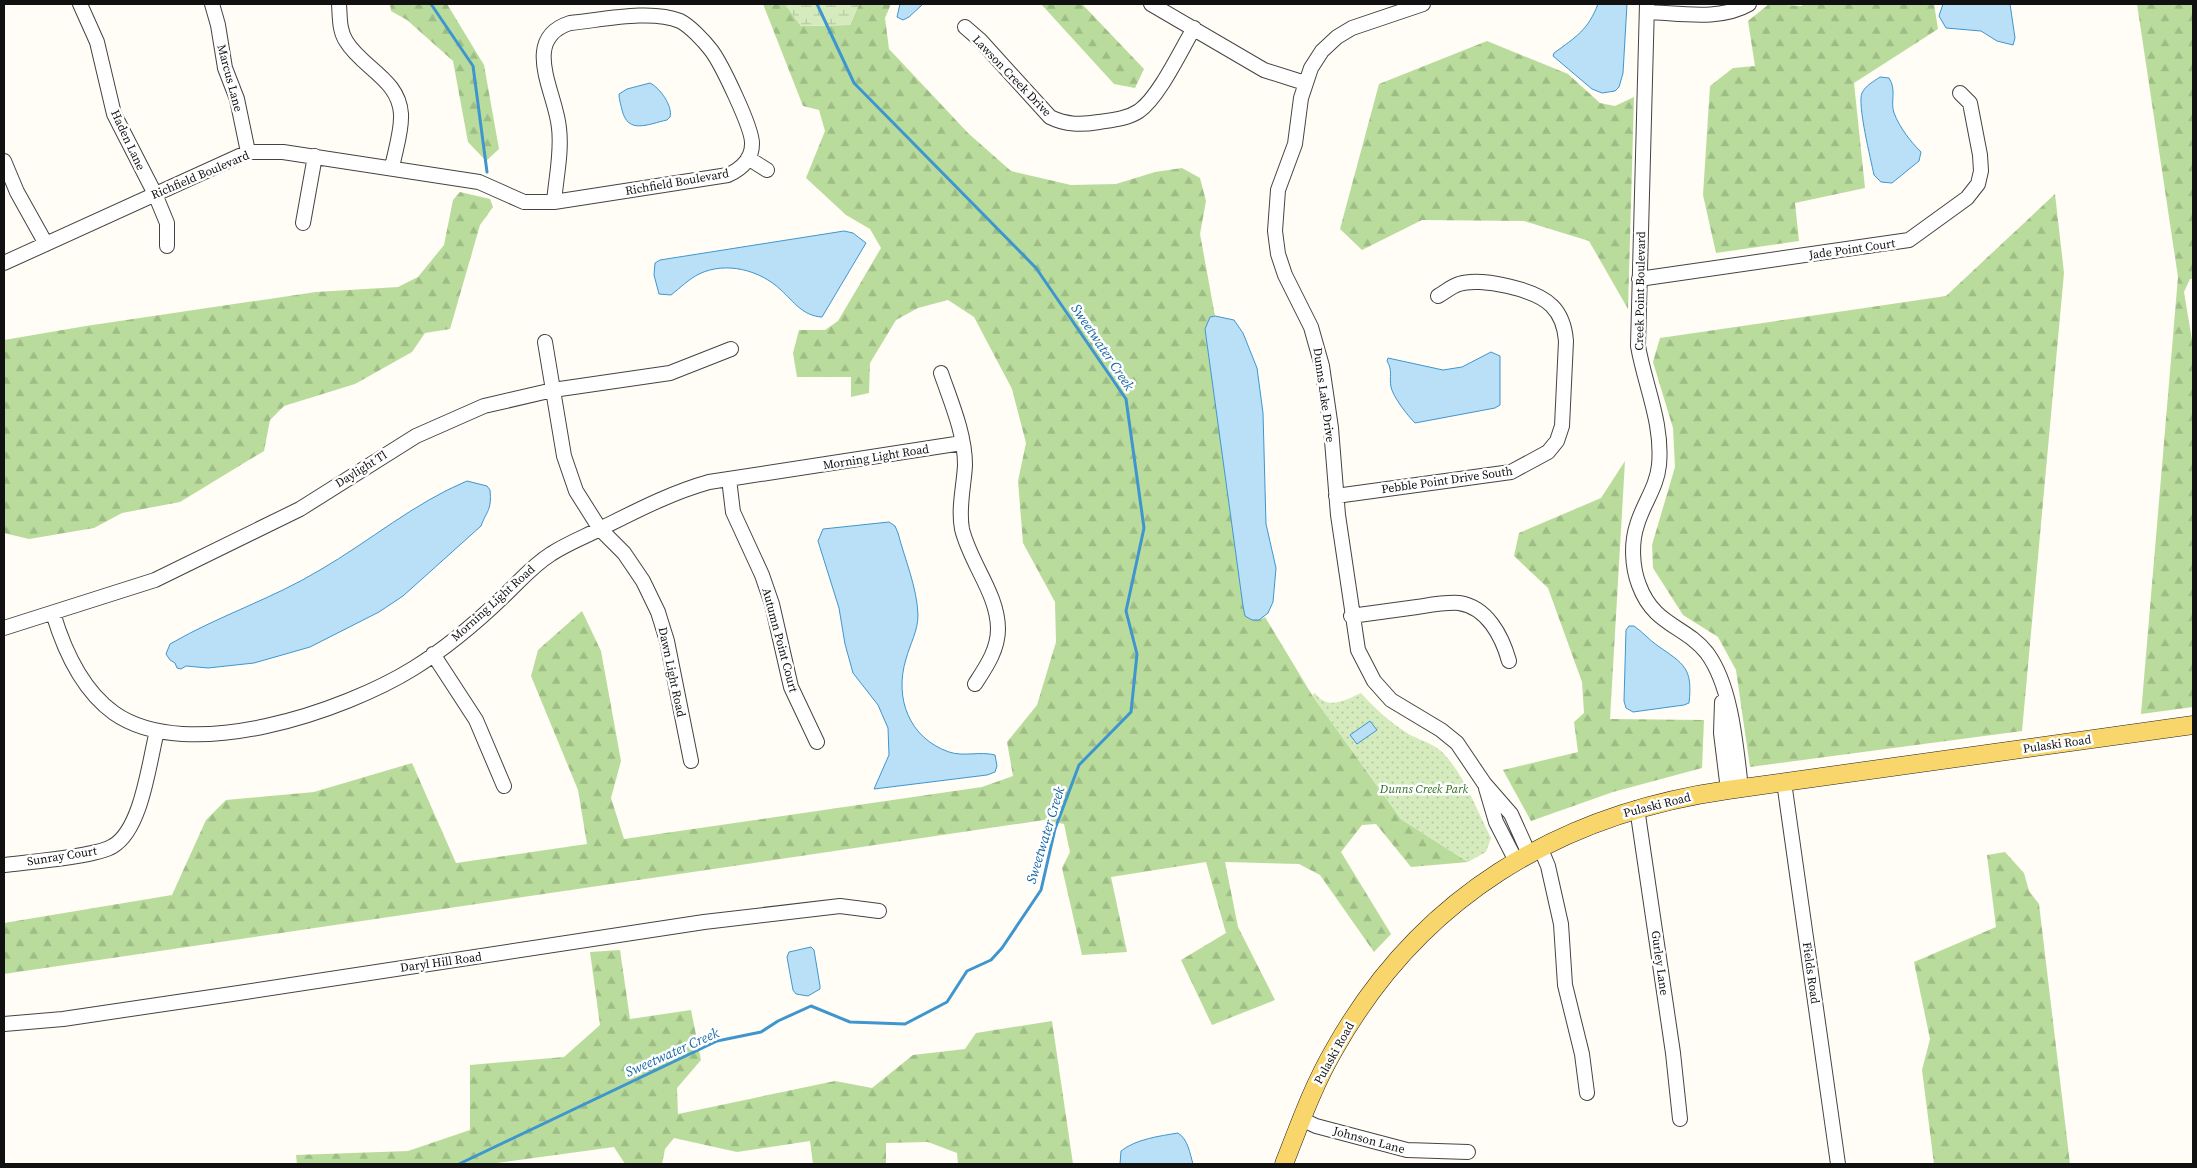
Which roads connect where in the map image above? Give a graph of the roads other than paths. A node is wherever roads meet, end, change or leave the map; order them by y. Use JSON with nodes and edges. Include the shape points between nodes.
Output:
{"nodes":[{"id":1,"x":80,"y":4,"type":"edge"},
{"id":2,"x":212,"y":4,"type":"edge"},
{"id":3,"x":339,"y":4,"type":"edge"},
{"id":4,"x":1151,"y":4,"type":"edge"},
{"id":5,"x":1423,"y":4,"type":"edge"},
{"id":6,"x":1749,"y":4,"type":"edge"},
{"id":7,"x":1647,"y":8,"type":"edge"},
{"id":8,"x":964,"y":27,"type":"dead end"},
{"id":9,"x":1194,"y":28,"type":"junction"},
{"id":10,"x":1305,"y":83,"type":"junction"},
{"id":11,"x":1960,"y":93,"type":"dead end"},
{"id":12,"x":248,"y":152,"type":"junction"},
{"id":13,"x":315,"y":156,"type":"junction"},
{"id":14,"x":748,"y":158,"type":"junction"},
{"id":15,"x":4,"y":161,"type":"edge"},
{"id":16,"x":392,"y":168,"type":"junction"},
{"id":17,"x":767,"y":170,"type":"dead end"},
{"id":18,"x":154,"y":194,"type":"junction"},
{"id":19,"x":554,"y":202,"type":"junction"},
{"id":20,"x":304,"y":223,"type":"dead end"},
{"id":21,"x":46,"y":244,"type":"junction"},
{"id":22,"x":167,"y":246,"type":"dead end"},
{"id":23,"x":4,"y":263,"type":"edge"},
{"id":24,"x":1640,"y":279,"type":"junction"},
{"id":25,"x":1438,"y":296,"type":"dead end"},
{"id":26,"x":545,"y":342,"type":"dead end"},
{"id":27,"x":731,"y":349,"type":"dead end"},
{"id":28,"x":941,"y":373,"type":"dead end"},
{"id":29,"x":553,"y":390,"type":"junction"},
{"id":30,"x":962,"y":444,"type":"junction"},
{"id":31,"x":728,"y":479,"type":"junction"},
{"id":32,"x":1336,"y":496,"type":"junction"},
{"id":33,"x":600,"y":529,"type":"junction"},
{"id":34,"x":53,"y":613,"type":"junction"},
{"id":35,"x":1351,"y":616,"type":"junction"},
{"id":36,"x":4,"y":628,"type":"edge"},
{"id":37,"x":433,"y":654,"type":"junction"},
{"id":38,"x":1509,"y":661,"type":"dead end"},
{"id":39,"x":975,"y":684,"type":"dead end"},
{"id":40,"x":2193,"y":725,"type":"edge"},
{"id":41,"x":157,"y":731,"type":"junction"},
{"id":42,"x":817,"y":742,"type":"dead end"},
{"id":43,"x":691,"y":761,"type":"dead end"},
{"id":44,"x":1784,"y":782,"type":"junction"},
{"id":45,"x":504,"y":786,"type":"dead end"},
{"id":46,"x":1734,"y":789,"type":"junction"},
{"id":47,"x":1637,"y":808,"type":"junction"},
{"id":48,"x":1529,"y":854,"type":"junction"},
{"id":49,"x":4,"y":865,"type":"edge"},
{"id":50,"x":879,"y":911,"type":"dead end"},
{"id":51,"x":4,"y":1024,"type":"edge"},
{"id":52,"x":1587,"y":1094,"type":"dead end"},
{"id":53,"x":1680,"y":1119,"type":"dead end"},
{"id":54,"x":1301,"y":1120,"type":"junction"},
{"id":55,"x":1468,"y":1152,"type":"dead end"},
{"id":56,"x":1284,"y":1164,"type":"edge"},
{"id":57,"x":1838,"y":1164,"type":"edge"}],
"edges":[{"from":1,"to":18,"type":"street","name":"Haden Lane","via":[[97,42],[114,114]]},
{"from":2,"to":12,"type":"street","name":"Marcus Lane"},
{"from":3,"to":16,"type":"street","via":[[340,26],[345,40],[390,84],[398,98],[401,115]]},
{"from":4,"to":9,"type":"street"},
{"from":5,"to":10,"type":"street","name":"Dunns Lake Drive","via":[[1364,23],[1337,37],[1318,56]]},
{"from":6,"to":7,"type":"street","via":[[1734,12],[1716,14]]},
{"from":7,"to":24,"type":"street","name":"Creek Point Boulevard"},
{"from":8,"to":9,"type":"street","name":"Lawson Creek Drive","via":[[980,40],[1050,117],[1073,124],[1124,118],[1138,112],[1149,102]]},
{"from":9,"to":10,"type":"street","via":[[1264,70]]},
{"from":10,"to":32,"type":"street","name":"Dunns Lake Drive","via":[[1295,144],[1278,190],[1274,231],[1285,275],[1318,345],[1331,428]]},
{"from":11,"to":24,"type":"street","name":"Jade Point Court","via":[[1970,103],[1980,155],[1978,184],[1967,198],[1909,240]]},
{"from":12,"to":13,"type":"street","name":"Richfield Boulevard"},
{"from":12,"to":18,"type":"street","name":"Richfield Boulevard"},
{"from":13,"to":16,"type":"street","name":"Richfield Boulevard"},
{"from":13,"to":20,"type":"street"},
{"from":14,"to":17,"type":"street"},
{"from":14,"to":19,"type":"street","name":"Richfield Boulevard","via":[[742,168],[728,175]]},
{"from":14,"to":19,"type":"street","via":[[752,144],[750,131],[720,64],[683,23],[658,16],[570,23],[558,27],[547,38],[543,52],[543,64],[560,131]]},
{"from":15,"to":21,"type":"street"},
{"from":16,"to":19,"type":"street","name":"Richfield Boulevard","via":[[479,182],[524,202]]},
{"from":18,"to":21,"type":"street","name":"Richfield Boulevard"},
{"from":18,"to":22,"type":"street","name":"Haden Lane","via":[[167,223]]},
{"from":21,"to":23,"type":"street","name":"Richfield Boulevard"},
{"from":24,"to":46,"type":"street","name":"Creek Point Boulevard","via":[[1638,346],[1643,376],[1659,428],[1659,465],[1651,495],[1636,525],[1634,568],[1648,603],[1660,618],[1707,653],[1722,686],[1734,730]]},
{"from":25,"to":32,"type":"street","name":"Pebble Point Drive South","via":[[1459,284],[1498,284],[1540,297],[1560,316],[1566,341],[1562,426],[1557,442],[1548,452],[1511,472]]},
{"from":26,"to":29,"type":"street","name":"Dawn Light Road"},
{"from":27,"to":29,"type":"street","name":"Daylight Tl","via":[[670,373]]},
{"from":28,"to":30,"type":"street"},
{"from":29,"to":33,"type":"street","name":"Dawn Light Road","via":[[564,456],[576,491]]},
{"from":29,"to":34,"type":"street","name":"Daylight Tl","via":[[484,406],[452,419],[416,436],[300,509],[232,544],[155,580]]},
{"from":30,"to":31,"type":"street","name":"Morning Light Road"},
{"from":30,"to":39,"type":"street","via":[[965,464],[962,529],[997,612],[998,630],[990,660]]},
{"from":31,"to":33,"type":"street","name":"Morning Light Road","via":[[687,488]]},
{"from":31,"to":42,"type":"street","name":"Autumn Point Court","via":[[734,512],[772,604],[791,687]]},
{"from":32,"to":35,"type":"street","name":"Dunns Lake Drive"},
{"from":33,"to":37,"type":"street","name":"Morning Light Road","via":[[552,553],[528,570],[455,639]]},
{"from":33,"to":43,"type":"street","name":"Dawn Light Road","via":[[624,554],[643,581],[658,612],[667,641]]},
{"from":34,"to":36,"type":"street","name":"Daylight Tl"},
{"from":34,"to":41,"type":"street","name":"Morning Light Road","via":[[64,648],[96,695],[114,712]]},
{"from":35,"to":38,"type":"street","via":[[1459,603],[1473,607],[1486,617],[1503,640]]},
{"from":35,"to":48,"type":"street","name":"Dunns Lake Drive","via":[[1358,650],[1374,681],[1391,700],[1441,730],[1457,744],[1511,814]]},
{"from":37,"to":41,"type":"street","name":"Morning Light Road","via":[[415,668],[375,689],[289,721],[228,732],[169,734]]},
{"from":37,"to":45,"type":"street","via":[[476,720]]},
{"from":40,"to":44,"type":"main road","name":"Pulaski Road"},
{"from":41,"to":49,"type":"street","name":"Sunray Court","via":[[136,818],[113,847]]},
{"from":44,"to":46,"type":"main road","name":"Pulaski Road"},
{"from":44,"to":57,"type":"street","name":"Fields Road"},
{"from":46,"to":47,"type":"main road","name":"Pulaski Road"},
{"from":47,"to":48,"type":"main road","name":"Pulaski Road","via":[[1582,827]]},
{"from":47,"to":53,"type":"street","name":"Gurley Lane"},
{"from":48,"to":52,"type":"street","name":"Dunns Lake Drive","via":[[1548,866],[1561,924],[1565,985],[1582,1054]]},
{"from":48,"to":54,"type":"main road","name":"Pulaski Road","via":[[1457,903],[1393,965],[1359,1009],[1334,1050]]},
{"from":50,"to":51,"type":"street","name":"Daryl Hill Road","via":[[840,906],[704,922],[63,1019]]},
{"from":54,"to":55,"type":"street","name":"Johnson Lane","via":[[1408,1150]]},
{"from":54,"to":56,"type":"main road","name":"Pulaski Road"}]}
